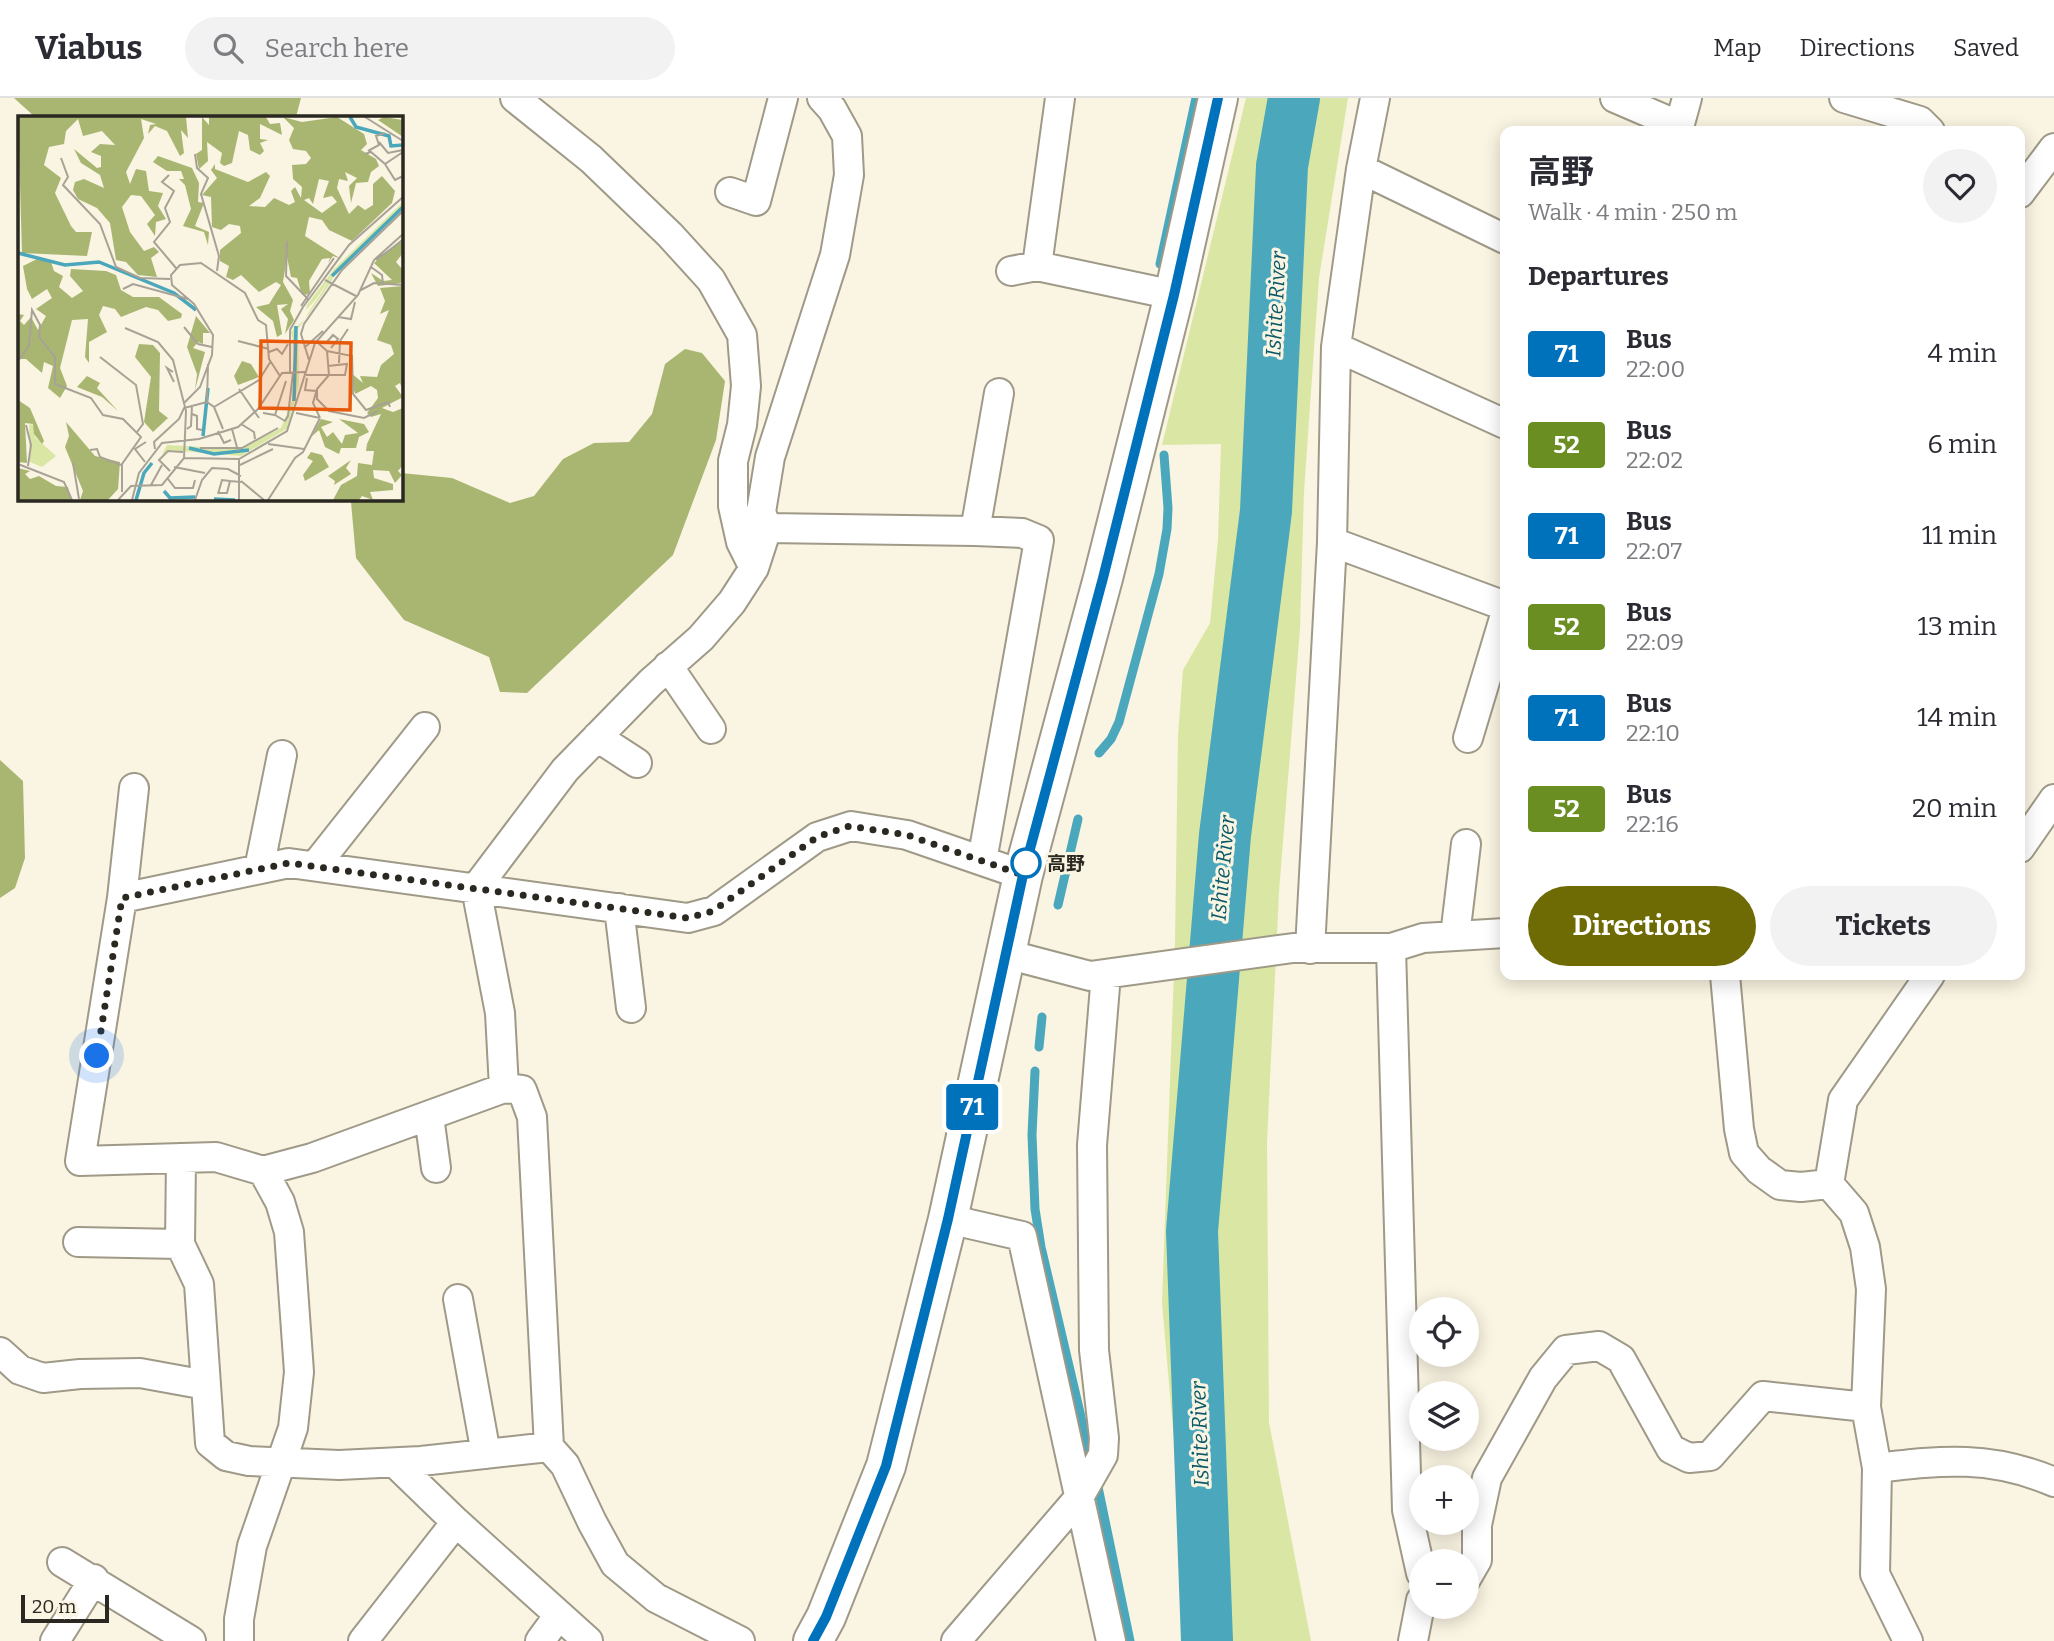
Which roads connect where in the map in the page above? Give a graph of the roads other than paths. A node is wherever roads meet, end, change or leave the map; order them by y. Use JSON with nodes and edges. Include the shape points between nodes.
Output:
{"nodes":[{"id":1,"x":515,"y":98,"type":"edge"},
{"id":2,"x":783,"y":98,"type":"edge"},
{"id":3,"x":822,"y":98,"type":"edge"},
{"id":4,"x":1060,"y":98,"type":"edge"},
{"id":5,"x":1218,"y":98,"type":"edge"},
{"id":6,"x":1375,"y":98,"type":"edge"},
{"id":7,"x":1615,"y":98,"type":"edge"},
{"id":8,"x":1687,"y":98,"type":"edge"},
{"id":9,"x":1844,"y":98,"type":"edge"},
{"id":10,"x":1675,"y":126,"type":"edge"},
{"id":11,"x":1680,"y":126,"type":"edge"},
{"id":12,"x":1925,"y":126,"type":"edge"},
{"id":13,"x":2054,"y":148,"type":"edge"},
{"id":14,"x":1361,"y":169,"type":"junction"},
{"id":15,"x":2025,"y":186,"type":"edge"},
{"id":16,"x":730,"y":192,"type":"dead end"},
{"id":17,"x":1500,"y":237,"type":"edge"},
{"id":18,"x":1174,"y":295,"type":"junction"},
{"id":19,"x":1336,"y":347,"type":"junction"},
{"id":20,"x":999,"y":393,"type":"dead end"},
{"id":21,"x":1500,"y":422,"type":"edge"},
{"id":22,"x":767,"y":528,"type":"junction"},
{"id":23,"x":975,"y":531,"type":"junction"},
{"id":24,"x":1332,"y":542,"type":"junction"},
{"id":25,"x":754,"y":568,"type":"junction"},
{"id":26,"x":1500,"y":604,"type":"edge"},
{"id":27,"x":1500,"y":632,"type":"edge"},
{"id":28,"x":668,"y":666,"type":"junction"},
{"id":29,"x":425,"y":726,"type":"dead end"},
{"id":30,"x":711,"y":729,"type":"dead end"},
{"id":31,"x":597,"y":737,"type":"junction"},
{"id":32,"x":1468,"y":738,"type":"dead end"},
{"id":33,"x":282,"y":755,"type":"dead end"},
{"id":34,"x":637,"y":764,"type":"dead end"},
{"id":35,"x":134,"y":788,"type":"dead end"},
{"id":36,"x":2054,"y":799,"type":"edge"},
{"id":37,"x":2025,"y":841,"type":"edge"},
{"id":38,"x":1466,"y":844,"type":"dead end"},
{"id":39,"x":982,"y":861,"type":"junction"},
{"id":40,"x":316,"y":866,"type":"junction"},
{"id":41,"x":259,"y":869,"type":"junction"},
{"id":42,"x":1023,"y":875,"type":"junction"},
{"id":43,"x":476,"y":888,"type":"junction"},
{"id":44,"x":122,"y":898,"type":"junction"},
{"id":45,"x":620,"y":908,"type":"junction"},
{"id":46,"x":1500,"y":933,"type":"edge"},
{"id":47,"x":1455,"y":936,"type":"junction"},
{"id":48,"x":1391,"y":948,"type":"junction"},
{"id":49,"x":1301,"y":949,"type":"junction"},
{"id":50,"x":1006,"y":954,"type":"junction"},
{"id":51,"x":1106,"y":974,"type":"junction"},
{"id":52,"x":1725,"y":980,"type":"edge"},
{"id":53,"x":1927,"y":980,"type":"edge"},
{"id":54,"x":631,"y":1008,"type":"dead end"},
{"id":55,"x":504,"y":1088,"type":"junction"},
{"id":56,"x":429,"y":1116,"type":"junction"},
{"id":57,"x":181,"y":1158,"type":"junction"},
{"id":58,"x":436,"y":1168,"type":"dead end"},
{"id":59,"x":263,"y":1171,"type":"junction"},
{"id":60,"x":1829,"y":1184,"type":"junction"},
{"id":61,"x":948,"y":1219,"type":"junction"},
{"id":62,"x":78,"y":1242,"type":"dead end"},
{"id":63,"x":180,"y":1244,"type":"junction"},
{"id":64,"x":458,"y":1298,"type":"dead end"},
{"id":65,"x":0,"y":1352,"type":"edge"},
{"id":66,"x":206,"y":1385,"type":"junction"},
{"id":67,"x":1866,"y":1407,"type":"junction"},
{"id":68,"x":549,"y":1447,"type":"junction"},
{"id":69,"x":486,"y":1454,"type":"junction"},
{"id":70,"x":282,"y":1462,"type":"junction"},
{"id":71,"x":395,"y":1463,"type":"junction"},
{"id":72,"x":1877,"y":1468,"type":"junction"},
{"id":73,"x":2054,"y":1482,"type":"edge"},
{"id":74,"x":1078,"y":1499,"type":"junction"},
{"id":75,"x":456,"y":1521,"type":"junction"},
{"id":76,"x":1416,"y":1549,"type":"edge"},
{"id":77,"x":1477,"y":1549,"type":"edge"},
{"id":78,"x":62,"y":1562,"type":"dead end"},
{"id":79,"x":94,"y":1579,"type":"junction"},
{"id":80,"x":559,"y":1615,"type":"junction"},
{"id":81,"x":1417,"y":1619,"type":"edge"},
{"id":82,"x":815,"y":1640,"type":"edge"},
{"id":83,"x":55,"y":1641,"type":"edge"},
{"id":84,"x":191,"y":1641,"type":"edge"},
{"id":85,"x":239,"y":1641,"type":"edge"},
{"id":86,"x":363,"y":1641,"type":"edge"},
{"id":87,"x":540,"y":1641,"type":"edge"},
{"id":88,"x":588,"y":1641,"type":"edge"},
{"id":89,"x":740,"y":1641,"type":"edge"},
{"id":90,"x":956,"y":1641,"type":"edge"},
{"id":91,"x":1111,"y":1641,"type":"edge"},
{"id":92,"x":1413,"y":1641,"type":"edge"},
{"id":93,"x":1909,"y":1641,"type":"edge"}],
"edges":[{"from":1,"to":25,"type":"street","via":[[591,159],[670,235],[711,280],[742,335],[746,386],[733,461],[733,506],[741,542]]},
{"from":2,"to":16,"type":"street","via":[[756,201]]},
{"from":3,"to":22,"type":"street","via":[[847,136],[849,175],[835,255],[770,457],[761,512]]},
{"from":4,"to":18,"type":"street","via":[[1024,269]]},
{"from":5,"to":18,"type":"highway"},
{"from":6,"to":14,"type":"street"},
{"from":7,"to":10,"type":"street"},
{"from":8,"to":11,"type":"street"},
{"from":9,"to":12,"type":"street"},
{"from":13,"to":15,"type":"street"},
{"from":14,"to":17,"type":"street"},
{"from":14,"to":19,"type":"street"},
{"from":18,"to":42,"type":"highway"},
{"from":19,"to":21,"type":"street"},
{"from":19,"to":24,"type":"street"},
{"from":20,"to":23,"type":"street"},
{"from":22,"to":23,"type":"street"},
{"from":22,"to":25,"type":"street"},
{"from":23,"to":39,"type":"street","via":[[1022,533],[1038,540]]},
{"from":24,"to":26,"type":"street"},
{"from":24,"to":49,"type":"street"},
{"from":25,"to":28,"type":"street","via":[[701,638]]},
{"from":27,"to":32,"type":"street"},
{"from":28,"to":30,"type":"street"},
{"from":28,"to":31,"type":"street"},
{"from":29,"to":40,"type":"street"},
{"from":31,"to":34,"type":"street"},
{"from":31,"to":43,"type":"street","via":[[565,770]]},
{"from":33,"to":41,"type":"street"},
{"from":35,"to":44,"type":"street"},
{"from":36,"to":37,"type":"street"},
{"from":38,"to":47,"type":"street"},
{"from":39,"to":42,"type":"street"},
{"from":39,"to":45,"type":"street","via":[[907,835],[850,826],[817,837],[713,911],[688,918]]},
{"from":40,"to":41,"type":"street","via":[[289,863]]},
{"from":40,"to":43,"type":"street"},
{"from":41,"to":44,"type":"street"},
{"from":42,"to":50,"type":"highway"},
{"from":43,"to":45,"type":"street"},
{"from":43,"to":55,"type":"street","via":[[500,1013]]},
{"from":44,"to":57,"type":"street","via":[[80,1161]]},
{"from":45,"to":54,"type":"street"},
{"from":46,"to":47,"type":"street"},
{"from":47,"to":48,"type":"street","via":[[1423,938]]},
{"from":48,"to":49,"type":"street"},
{"from":48,"to":76,"type":"street","via":[[1407,1510]]},
{"from":49,"to":51,"type":"street"},
{"from":50,"to":51,"type":"street","via":[[1090,975]]},
{"from":50,"to":61,"type":"highway"},
{"from":51,"to":74,"type":"street","via":[[1091,1159],[1094,1350],[1104,1438],[1103,1455]]},
{"from":52,"to":60,"type":"street","via":[[1744,1153],[1780,1185]]},
{"from":53,"to":60,"type":"street","via":[[1843,1100]]},
{"from":55,"to":56,"type":"street"},
{"from":55,"to":68,"type":"street","via":[[522,1090],[531,1116]]},
{"from":56,"to":58,"type":"street"},
{"from":56,"to":59,"type":"street"},
{"from":57,"to":59,"type":"street","via":[[216,1157]]},
{"from":57,"to":63,"type":"street"},
{"from":59,"to":70,"type":"street","via":[[280,1202],[289,1233],[298,1358],[293,1428]]},
{"from":60,"to":67,"type":"street","via":[[1854,1213],[1865,1247],[1871,1289]]},
{"from":61,"to":74,"type":"street","via":[[1022,1236]]},
{"from":61,"to":82,"type":"highway","via":[[886,1466]]},
{"from":62,"to":63,"type":"street"},
{"from":63,"to":66,"type":"street","via":[[198,1283]]},
{"from":64,"to":69,"type":"street"},
{"from":65,"to":66,"type":"street","via":[[20,1370],[43,1378],[140,1373]]},
{"from":66,"to":70,"type":"street","via":[[210,1443],[226,1456]]},
{"from":67,"to":72,"type":"street"},
{"from":67,"to":77,"type":"street","via":[[1763,1396],[1710,1456],[1689,1458],[1671,1449],[1621,1359],[1599,1346],[1566,1350],[1543,1378],[1487,1478]]},
{"from":68,"to":69,"type":"street"},
{"from":68,"to":89,"type":"street","via":[[565,1465],[615,1564],[656,1598]]},
{"from":69,"to":71,"type":"street"},
{"from":70,"to":71,"type":"street"},
{"from":70,"to":85,"type":"street","via":[[252,1546]]},
{"from":71,"to":75,"type":"street"},
{"from":72,"to":73,"type":"street","via":[[1979,1461]]},
{"from":72,"to":93,"type":"street","via":[[1875,1574]]},
{"from":74,"to":90,"type":"street"},
{"from":74,"to":91,"type":"street"},
{"from":75,"to":80,"type":"street"},
{"from":75,"to":86,"type":"street"},
{"from":78,"to":79,"type":"street"},
{"from":79,"to":83,"type":"street"},
{"from":79,"to":84,"type":"street"},
{"from":80,"to":87,"type":"street"},
{"from":80,"to":88,"type":"street"},
{"from":81,"to":92,"type":"street"}]}
